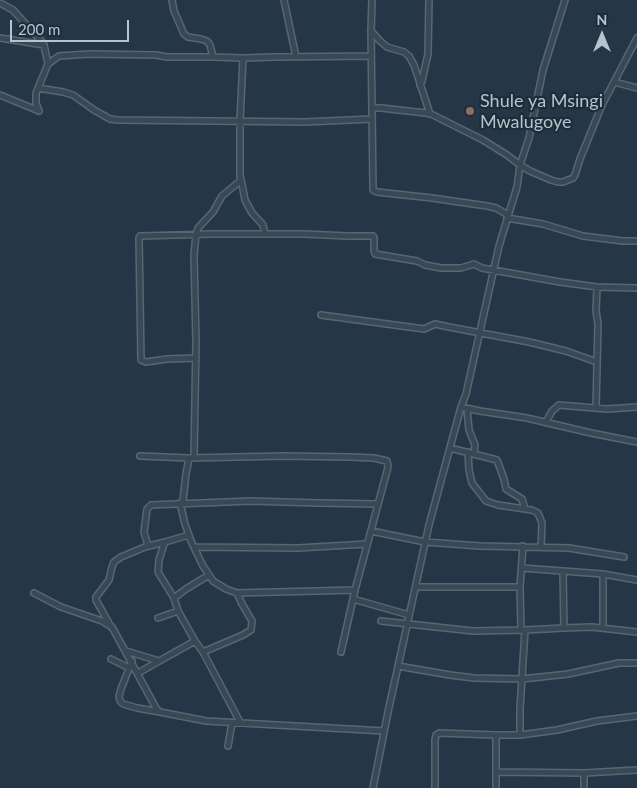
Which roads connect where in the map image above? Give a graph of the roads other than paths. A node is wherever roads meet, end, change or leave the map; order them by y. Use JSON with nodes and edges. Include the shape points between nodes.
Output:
{"nodes":[{"id":1,"x":172,"y":0,"type":"edge"},
{"id":2,"x":284,"y":0,"type":"edge"},
{"id":3,"x":372,"y":0,"type":"edge"},
{"id":4,"x":429,"y":0,"type":"edge"},
{"id":5,"x":565,"y":0,"type":"edge"},
{"id":6,"x":0,"y":4,"type":"edge"},
{"id":7,"x":371,"y":31,"type":"junction"},
{"id":8,"x":0,"y":38,"type":"edge"},
{"id":9,"x":637,"y":38,"type":"edge"},
{"id":10,"x":44,"y":45,"type":"junction"},
{"id":11,"x":371,"y":56,"type":"junction"},
{"id":12,"x":213,"y":57,"type":"junction"},
{"id":13,"x":296,"y":57,"type":"junction"},
{"id":14,"x":243,"y":58,"type":"junction"},
{"id":15,"x":48,"y":64,"type":"junction"},
{"id":16,"x":614,"y":82,"type":"junction"},
{"id":17,"x":420,"y":85,"type":"junction"},
{"id":18,"x":38,"y":88,"type":"junction"},
{"id":19,"x":637,"y":88,"type":"edge"},
{"id":20,"x":0,"y":95,"type":"edge"},
{"id":21,"x":372,"y":108,"type":"junction"},
{"id":22,"x":430,"y":114,"type":"junction"},
{"id":23,"x":372,"y":119,"type":"junction"},
{"id":24,"x":240,"y":121,"type":"junction"},
{"id":25,"x":520,"y":165,"type":"junction"},
{"id":26,"x":240,"y":176,"type":"junction"},
{"id":27,"x":508,"y":217,"type":"junction"},
{"id":28,"x":265,"y":234,"type":"junction"},
{"id":29,"x":196,"y":235,"type":"junction"},
{"id":30,"x":637,"y":241,"type":"edge"},
{"id":31,"x":493,"y":270,"type":"junction"},
{"id":32,"x":597,"y":287,"type":"junction"},
{"id":33,"x":637,"y":288,"type":"edge"},
{"id":34,"x":321,"y":315,"type":"dead end"},
{"id":35,"x":479,"y":333,"type":"junction"},
{"id":36,"x":196,"y":358,"type":"junction"},
{"id":37,"x":598,"y":362,"type":"junction"},
{"id":38,"x":596,"y":407,"type":"junction"},
{"id":39,"x":637,"y":407,"type":"edge"},
{"id":40,"x":464,"y":408,"type":"junction"},
{"id":41,"x":546,"y":422,"type":"junction"},
{"id":42,"x":637,"y":442,"type":"edge"},
{"id":43,"x":450,"y":448,"type":"junction"},
{"id":44,"x":468,"y":452,"type":"junction"},
{"id":45,"x":474,"y":454,"type":"junction"},
{"id":46,"x":140,"y":456,"type":"dead end"},
{"id":47,"x":191,"y":458,"type":"junction"},
{"id":48,"x":182,"y":503,"type":"junction"},
{"id":49,"x":378,"y":504,"type":"junction"},
{"id":50,"x":525,"y":509,"type":"junction"},
{"id":51,"x":371,"y":531,"type":"junction"},
{"id":52,"x":189,"y":536,"type":"junction"},
{"id":53,"x":165,"y":542,"type":"junction"},
{"id":54,"x":426,"y":542,"type":"junction"},
{"id":55,"x":367,"y":544,"type":"junction"},
{"id":56,"x":148,"y":546,"type":"junction"},
{"id":57,"x":523,"y":546,"type":"junction"},
{"id":58,"x":194,"y":547,"type":"junction"},
{"id":59,"x":541,"y":547,"type":"junction"},
{"id":60,"x":624,"y":557,"type":"dead end"},
{"id":61,"x":522,"y":568,"type":"junction"},
{"id":62,"x":563,"y":571,"type":"junction"},
{"id":63,"x":603,"y":574,"type":"junction"},
{"id":64,"x":209,"y":575,"type":"junction"},
{"id":65,"x":637,"y":580,"type":"edge"},
{"id":66,"x":416,"y":587,"type":"junction"},
{"id":67,"x":520,"y":587,"type":"junction"},
{"id":68,"x":355,"y":590,"type":"junction"},
{"id":69,"x":34,"y":592,"type":"dead end"},
{"id":70,"x":238,"y":593,"type":"junction"},
{"id":71,"x":174,"y":598,"type":"junction"},
{"id":72,"x":353,"y":599,"type":"junction"},
{"id":73,"x":178,"y":611,"type":"junction"},
{"id":74,"x":409,"y":615,"type":"junction"},
{"id":75,"x":158,"y":618,"type":"dead end"},
{"id":76,"x":381,"y":621,"type":"dead end"},
{"id":77,"x":407,"y":624,"type":"junction"},
{"id":78,"x":112,"y":627,"type":"junction"},
{"id":79,"x":564,"y":628,"type":"junction"},
{"id":80,"x":603,"y":628,"type":"junction"},
{"id":81,"x":523,"y":630,"type":"junction"},
{"id":82,"x":637,"y":632,"type":"edge"},
{"id":83,"x":195,"y":641,"type":"junction"},
{"id":84,"x":126,"y":652,"type":"junction"},
{"id":85,"x":203,"y":652,"type":"junction"},
{"id":86,"x":341,"y":652,"type":"dead end"},
{"id":87,"x":111,"y":658,"type":"dead end"},
{"id":88,"x":159,"y":661,"type":"junction"},
{"id":89,"x":132,"y":662,"type":"junction"},
{"id":90,"x":637,"y":663,"type":"edge"},
{"id":91,"x":398,"y":666,"type":"junction"},
{"id":92,"x":129,"y":668,"type":"junction"},
{"id":93,"x":138,"y":673,"type":"junction"},
{"id":94,"x":522,"y":679,"type":"junction"},
{"id":95,"x":160,"y":712,"type":"junction"},
{"id":96,"x":637,"y":716,"type":"edge"},
{"id":97,"x":240,"y":722,"type":"junction"},
{"id":98,"x":232,"y":723,"type":"junction"},
{"id":99,"x":384,"y":731,"type":"junction"},
{"id":100,"x":520,"y":735,"type":"junction"},
{"id":101,"x":496,"y":736,"type":"junction"},
{"id":102,"x":228,"y":746,"type":"dead end"},
{"id":103,"x":637,"y":770,"type":"edge"},
{"id":104,"x":496,"y":772,"type":"junction"},
{"id":105,"x":584,"y":773,"type":"junction"},
{"id":106,"x":373,"y":788,"type":"edge"},
{"id":107,"x":435,"y":788,"type":"edge"},
{"id":108,"x":496,"y":788,"type":"edge"},
{"id":109,"x":584,"y":788,"type":"edge"}],
"edges":[{"from":1,"to":12,"type":"street","via":[[184,34],[206,41]]},
{"from":2,"to":13,"type":"street"},
{"from":3,"to":7,"type":"street"},
{"from":4,"to":17,"type":"street","via":[[428,54]]},
{"from":5,"to":25,"type":"street","via":[[543,70]]},
{"from":6,"to":10,"type":"street","via":[[13,10]]},
{"from":7,"to":11,"type":"street"},
{"from":7,"to":17,"type":"street","via":[[387,47],[409,56]]},
{"from":8,"to":10,"type":"street"},
{"from":9,"to":16,"type":"street"},
{"from":10,"to":15,"type":"street"},
{"from":11,"to":13,"type":"street"},
{"from":11,"to":21,"type":"street"},
{"from":12,"to":14,"type":"street"},
{"from":12,"to":15,"type":"street","via":[[89,54],[59,56]]},
{"from":13,"to":14,"type":"street"},
{"from":14,"to":24,"type":"street"},
{"from":15,"to":18,"type":"street"},
{"from":16,"to":19,"type":"street"},
{"from":16,"to":25,"type":"street","via":[[572,178],[558,182]]},
{"from":17,"to":22,"type":"street"},
{"from":18,"to":20,"type":"street","via":[[35,97],[39,112]]},
{"from":18,"to":24,"type":"street","via":[[73,95],[115,120]]},
{"from":21,"to":22,"type":"street"},
{"from":21,"to":23,"type":"street"},
{"from":22,"to":25,"type":"street","via":[[483,140]]},
{"from":23,"to":24,"type":"street"},
{"from":23,"to":27,"type":"street","via":[[372,182],[375,191],[487,206]]},
{"from":24,"to":26,"type":"street"},
{"from":25,"to":27,"type":"street"},
{"from":26,"to":28,"type":"street","via":[[245,200],[263,225]]},
{"from":26,"to":29,"type":"street","via":[[198,228]]},
{"from":27,"to":30,"type":"street","via":[[583,236]]},
{"from":27,"to":31,"type":"street"},
{"from":28,"to":29,"type":"street"},
{"from":28,"to":31,"type":"street","via":[[372,236],[376,255],[441,268],[463,268],[474,264]]},
{"from":29,"to":36,"type":"street"},
{"from":29,"to":36,"type":"street","via":[[139,238],[141,360]]},
{"from":31,"to":32,"type":"street"},
{"from":31,"to":35,"type":"street"},
{"from":32,"to":33,"type":"street"},
{"from":32,"to":37,"type":"street"},
{"from":34,"to":35,"type":"street","via":[[424,328],[436,324]]},
{"from":35,"to":37,"type":"street","via":[[566,351]]},
{"from":35,"to":40,"type":"street"},
{"from":36,"to":47,"type":"street"},
{"from":37,"to":38,"type":"street"},
{"from":38,"to":39,"type":"street"},
{"from":38,"to":41,"type":"street","via":[[559,405]]},
{"from":40,"to":41,"type":"street"},
{"from":40,"to":43,"type":"street"},
{"from":40,"to":45,"type":"street","via":[[475,445]]},
{"from":41,"to":42,"type":"street"},
{"from":43,"to":44,"type":"street"},
{"from":43,"to":54,"type":"street"},
{"from":44,"to":45,"type":"street"},
{"from":44,"to":50,"type":"street","via":[[472,483],[486,501]]},
{"from":45,"to":50,"type":"street","via":[[497,460],[506,489],[522,499]]},
{"from":46,"to":47,"type":"street"},
{"from":47,"to":48,"type":"street"},
{"from":47,"to":49,"type":"street","via":[[284,456],[385,460],[388,466]]},
{"from":48,"to":49,"type":"street"},
{"from":48,"to":52,"type":"street"},
{"from":48,"to":56,"type":"street","via":[[148,507],[144,532]]},
{"from":49,"to":51,"type":"street"},
{"from":50,"to":59,"type":"street","via":[[536,511],[541,518]]},
{"from":51,"to":54,"type":"street"},
{"from":51,"to":55,"type":"street"},
{"from":52,"to":53,"type":"street"},
{"from":52,"to":58,"type":"street"},
{"from":53,"to":56,"type":"street"},
{"from":53,"to":71,"type":"street","via":[[158,570]]},
{"from":54,"to":57,"type":"street"},
{"from":54,"to":66,"type":"street"},
{"from":55,"to":58,"type":"street","via":[[298,548]]},
{"from":55,"to":68,"type":"street"},
{"from":56,"to":78,"type":"street","via":[[114,562],[109,580],[96,595]]},
{"from":57,"to":59,"type":"street"},
{"from":57,"to":61,"type":"street"},
{"from":58,"to":64,"type":"street"},
{"from":59,"to":60,"type":"street"},
{"from":61,"to":62,"type":"street"},
{"from":61,"to":67,"type":"street"},
{"from":62,"to":63,"type":"street"},
{"from":62,"to":79,"type":"street"},
{"from":63,"to":65,"type":"street"},
{"from":63,"to":80,"type":"street"},
{"from":64,"to":70,"type":"street","via":[[220,586]]},
{"from":64,"to":71,"type":"street"},
{"from":66,"to":67,"type":"street"},
{"from":66,"to":74,"type":"street"},
{"from":67,"to":81,"type":"street"},
{"from":68,"to":70,"type":"street"},
{"from":68,"to":72,"type":"street"},
{"from":69,"to":78,"type":"street"},
{"from":70,"to":85,"type":"street","via":[[252,621],[251,630]]},
{"from":71,"to":73,"type":"street"},
{"from":72,"to":74,"type":"street"},
{"from":72,"to":86,"type":"street"},
{"from":73,"to":75,"type":"street"},
{"from":73,"to":83,"type":"street"},
{"from":74,"to":77,"type":"street"},
{"from":76,"to":77,"type":"street"},
{"from":77,"to":81,"type":"street","via":[[473,631]]},
{"from":77,"to":91,"type":"street"},
{"from":78,"to":84,"type":"street"},
{"from":79,"to":80,"type":"street"},
{"from":79,"to":81,"type":"street"},
{"from":80,"to":82,"type":"street"},
{"from":81,"to":94,"type":"street"},
{"from":83,"to":85,"type":"street"},
{"from":83,"to":88,"type":"street"},
{"from":84,"to":88,"type":"street"},
{"from":84,"to":89,"type":"street"},
{"from":85,"to":97,"type":"street"},
{"from":87,"to":92,"type":"street"},
{"from":88,"to":93,"type":"street"},
{"from":89,"to":92,"type":"street"},
{"from":89,"to":93,"type":"street"},
{"from":90,"to":94,"type":"street"},
{"from":91,"to":94,"type":"street","via":[[466,677]]},
{"from":91,"to":99,"type":"street"},
{"from":92,"to":95,"type":"street","via":[[120,689],[120,702]]},
{"from":93,"to":95,"type":"street"},
{"from":94,"to":100,"type":"street"},
{"from":95,"to":98,"type":"street"},
{"from":96,"to":100,"type":"street"},
{"from":97,"to":98,"type":"street"},
{"from":97,"to":99,"type":"street"},
{"from":98,"to":102,"type":"street"},
{"from":99,"to":106,"type":"street"},
{"from":100,"to":101,"type":"street"},
{"from":101,"to":104,"type":"street"},
{"from":101,"to":107,"type":"street","via":[[437,734]]},
{"from":103,"to":105,"type":"street"},
{"from":104,"to":105,"type":"street"},
{"from":104,"to":108,"type":"street"},
{"from":105,"to":109,"type":"street"}]}
